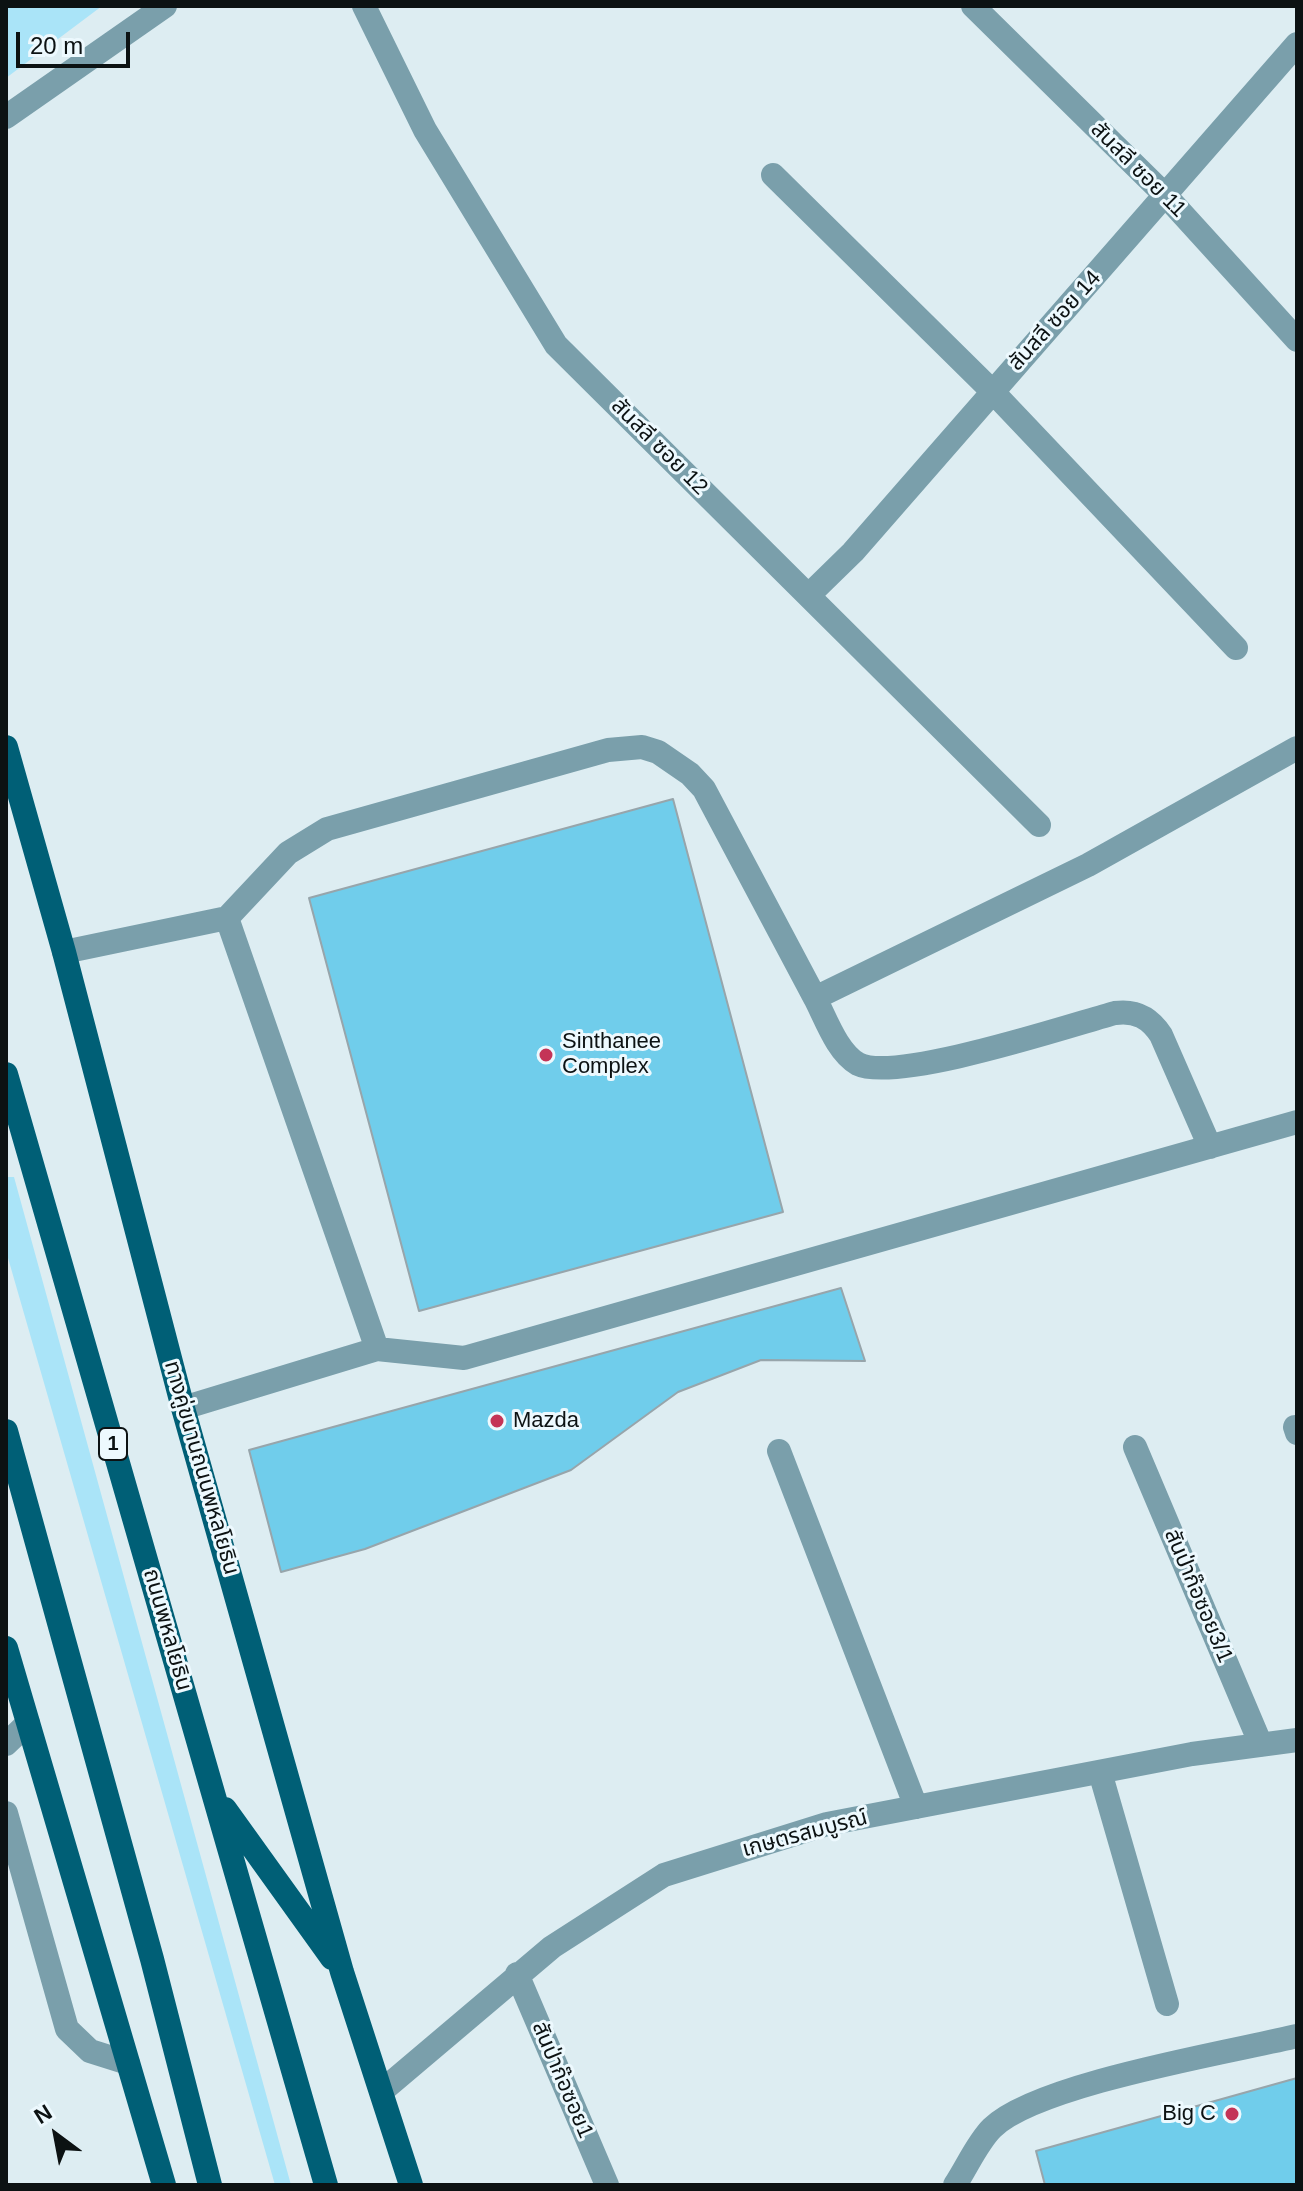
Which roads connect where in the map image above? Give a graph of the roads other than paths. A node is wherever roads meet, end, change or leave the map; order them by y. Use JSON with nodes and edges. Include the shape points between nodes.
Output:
{"nodes":[{"id":1,"x":165,"y":6,"type":"edge"},
{"id":2,"x":364,"y":6,"type":"edge"},
{"id":3,"x":973,"y":6,"type":"edge"},
{"id":4,"x":1297,"y":44,"type":"edge"},
{"id":5,"x":6,"y":117,"type":"edge"},
{"id":6,"x":773,"y":175,"type":"dead end"},
{"id":7,"x":1166,"y":196,"type":"junction"},
{"id":8,"x":1297,"y":340,"type":"edge"},
{"id":9,"x":992,"y":391,"type":"junction"},
{"id":10,"x":809,"y":595,"type":"junction"},
{"id":11,"x":1236,"y":648,"type":"dead end"},
{"id":12,"x":6,"y":747,"type":"edge"},
{"id":13,"x":1297,"y":748,"type":"edge"},
{"id":14,"x":1039,"y":825,"type":"dead end"},
{"id":15,"x":227,"y":918,"type":"junction"},
{"id":16,"x":64,"y":952,"type":"junction"},
{"id":17,"x":815,"y":998,"type":"junction"},
{"id":18,"x":8,"y":1088,"type":"edge"},
{"id":19,"x":1297,"y":1122,"type":"edge"},
{"id":20,"x":1210,"y":1147,"type":"junction"},
{"id":21,"x":377,"y":1349,"type":"junction"},
{"id":22,"x":183,"y":1408,"type":"junction"},
{"id":23,"x":6,"y":1431,"type":"edge"},
{"id":24,"x":1135,"y":1447,"type":"dead end"},
{"id":25,"x":779,"y":1451,"type":"dead end"},
{"id":26,"x":6,"y":1648,"type":"edge"},
{"id":27,"x":28,"y":1723,"type":"junction"},
{"id":28,"x":1297,"y":1740,"type":"edge"},
{"id":29,"x":6,"y":1744,"type":"edge"},
{"id":30,"x":1261,"y":1745,"type":"junction"},
{"id":31,"x":1100,"y":1772,"type":"junction"},
{"id":32,"x":214,"y":1795,"type":"junction"},
{"id":33,"x":916,"y":1807,"type":"junction"},
{"id":34,"x":6,"y":1813,"type":"edge"},
{"id":35,"x":342,"y":1972,"type":"junction"},
{"id":36,"x":517,"y":1974,"type":"junction"},
{"id":37,"x":1167,"y":2004,"type":"dead end"},
{"id":38,"x":1297,"y":2036,"type":"edge"},
{"id":39,"x":128,"y":2063,"type":"junction"},
{"id":40,"x":383,"y":2090,"type":"junction"},
{"id":41,"x":164,"y":2185,"type":"edge"},
{"id":42,"x":210,"y":2185,"type":"edge"},
{"id":43,"x":326,"y":2185,"type":"edge"},
{"id":44,"x":411,"y":2185,"type":"edge"},
{"id":45,"x":607,"y":2185,"type":"edge"},
{"id":46,"x":955,"y":2185,"type":"edge"}],
"edges":[{"from":1,"to":5,"type":"street"},
{"from":2,"to":10,"type":"street","name":"สันสลี ซอย 12","via":[[425,130],[556,345]]},
{"from":3,"to":7,"type":"street","name":"สันสลี ซอย 11"},
{"from":4,"to":7,"type":"street","name":"สันสลี ซอย 14"},
{"from":6,"to":9,"type":"street"},
{"from":7,"to":8,"type":"street","name":"สันสลี ซอย 11"},
{"from":7,"to":9,"type":"street","name":"สันสลี ซอย 14"},
{"from":9,"to":10,"type":"street","name":"สันสลี ซอย 14","via":[[853,552]]},
{"from":9,"to":11,"type":"street"},
{"from":10,"to":14,"type":"street","name":"สันสลี ซอย 12"},
{"from":12,"to":16,"type":"main road","name":"ทางคู่ขนานถนนพหลโยธิน"},
{"from":13,"to":17,"type":"street","via":[[1088,865]]},
{"from":15,"to":16,"type":"street"},
{"from":15,"to":17,"type":"street","via":[[288,853],[327,829],[608,750],[642,747],[674,762],[704,789]]},
{"from":15,"to":21,"type":"street"},
{"from":16,"to":22,"type":"main road","name":"ทางคู่ขนานถนนพหลโยธิน"},
{"from":17,"to":20,"type":"street","via":[[850,1058],[876,1069],[934,1061],[1115,1013],[1136,1013],[1161,1035]]},
{"from":18,"to":32,"type":"main road","name":"ถนนพหลโยธิน","number":"1"},
{"from":19,"to":20,"type":"street"},
{"from":20,"to":21,"type":"street","via":[[464,1358]]},
{"from":21,"to":22,"type":"street"},
{"from":22,"to":35,"type":"main road","name":"ทางคู่ขนานถนนพหลโยธิน"},
{"from":23,"to":42,"type":"main road"},
{"from":24,"to":30,"type":"street","name":"สันป่าก๊อซอย3/1"},
{"from":25,"to":33,"type":"street"},
{"from":26,"to":27,"type":"main road"},
{"from":27,"to":29,"type":"street"},
{"from":27,"to":39,"type":"main road"},
{"from":28,"to":30,"type":"street","name":"เกษตรสมบูรณ์"},
{"from":30,"to":31,"type":"street","name":"เกษตรสมบูรณ์"},
{"from":31,"to":33,"type":"street","name":"เกษตรสมบูรณ์"},
{"from":31,"to":37,"type":"street"},
{"from":32,"to":35,"type":"main road"},
{"from":32,"to":43,"type":"main road","name":"ถนนพหลโยธิน","number":"1"},
{"from":33,"to":36,"type":"street","name":"เกษตรสมบูรณ์","via":[[827,1824],[664,1875]]},
{"from":34,"to":39,"type":"street","via":[[67,2029],[90,2051]]},
{"from":35,"to":40,"type":"main road","name":"ทางคู่ขนานถนนพหลโยธิน"},
{"from":36,"to":40,"type":"street","name":"เกษตรสมบูรณ์"},
{"from":36,"to":45,"type":"street","name":"สันป่าก๊อซอย1"},
{"from":38,"to":46,"type":"street","via":[[1038,2102],[993,2128]]},
{"from":39,"to":41,"type":"main road"},
{"from":40,"to":44,"type":"main road","name":"ทางคู่ขนานถนนพหลโยธิน"}]}
